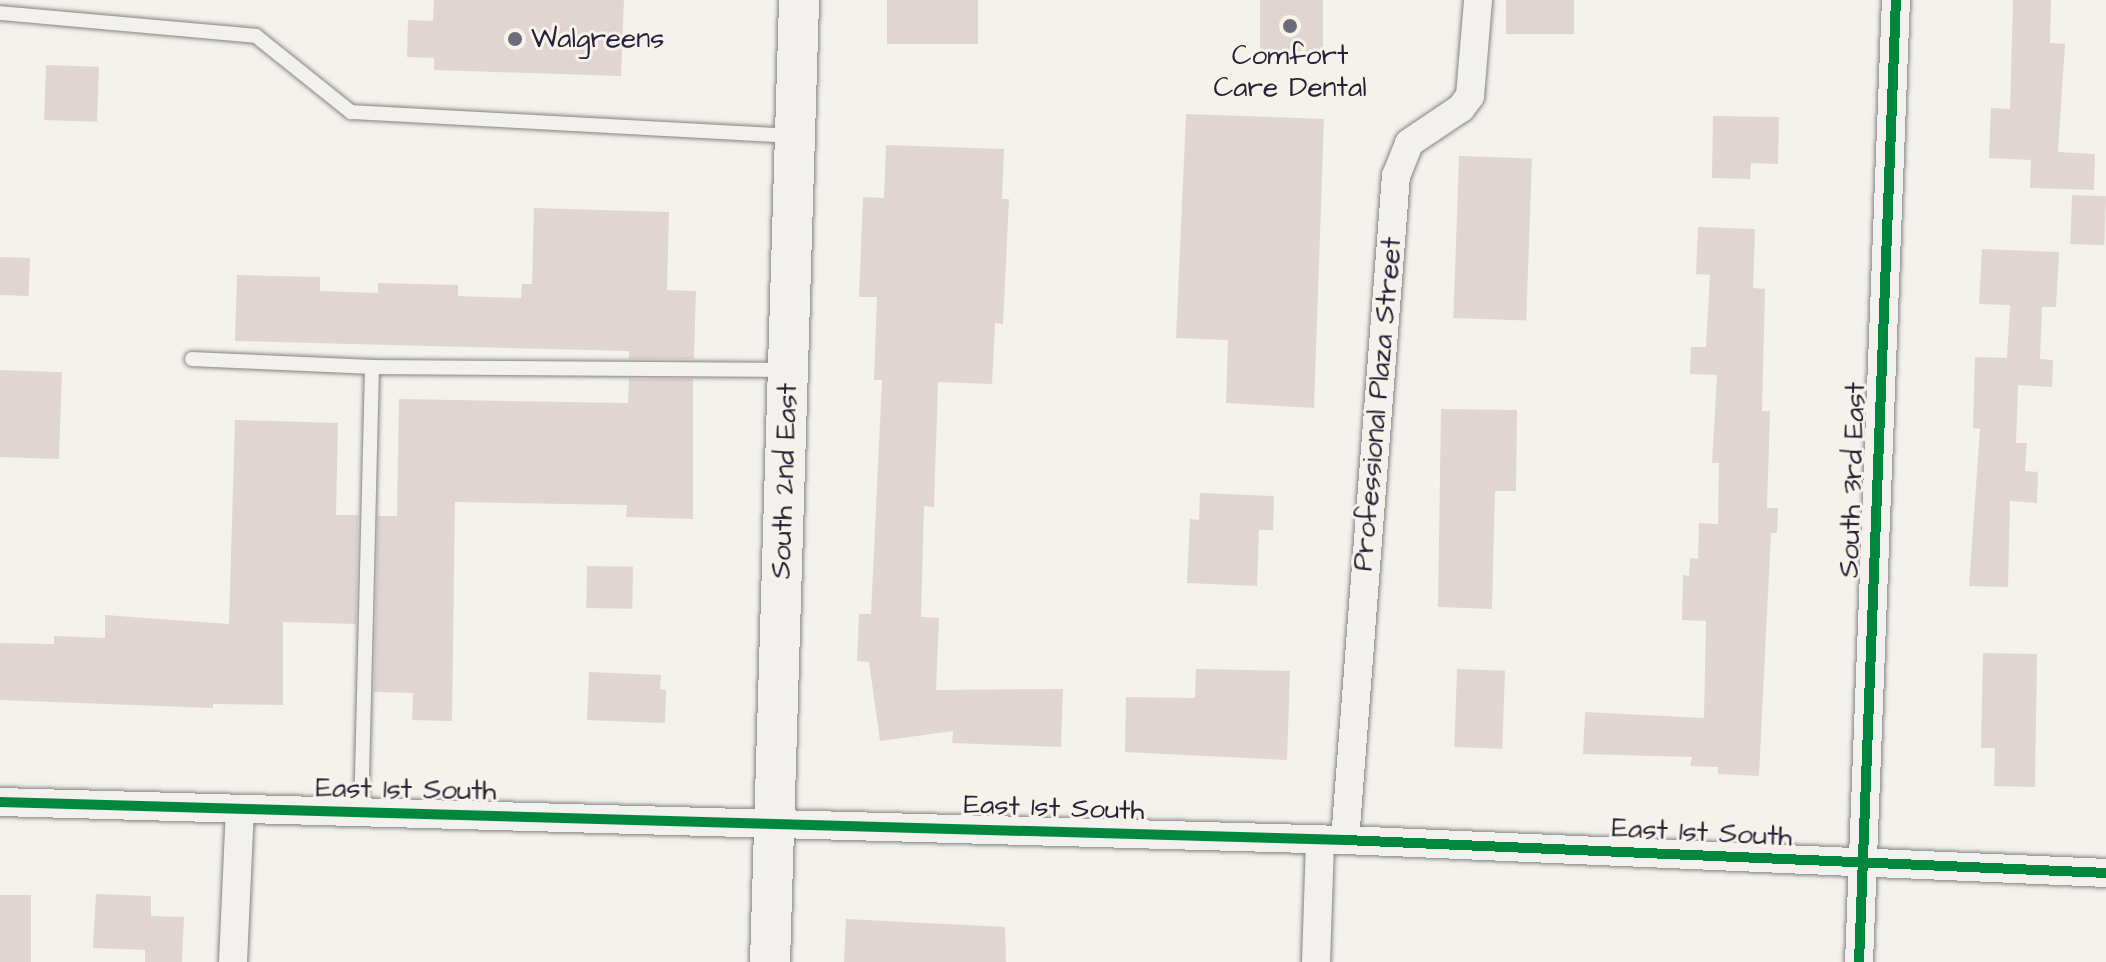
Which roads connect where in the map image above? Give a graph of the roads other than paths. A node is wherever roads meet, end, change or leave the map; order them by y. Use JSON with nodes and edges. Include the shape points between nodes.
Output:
{"nodes":[{"id":1,"x":799,"y":0,"type":"edge"},
{"id":2,"x":1478,"y":0,"type":"edge"},
{"id":3,"x":1896,"y":0,"type":"edge"},
{"id":4,"x":0,"y":13,"type":"edge"},
{"id":5,"x":796,"y":136,"type":"junction"},
{"id":6,"x":192,"y":359,"type":"dead end"},
{"id":7,"x":372,"y":367,"type":"junction"},
{"id":8,"x":789,"y":370,"type":"junction"},
{"id":9,"x":0,"y":802,"type":"edge"},
{"id":10,"x":240,"y":810,"type":"junction"},
{"id":11,"x":361,"y":813,"type":"junction"},
{"id":12,"x":774,"y":823,"type":"junction"},
{"id":13,"x":1332,"y":840,"type":"junction"},
{"id":14,"x":1862,"y":864,"type":"junction"},
{"id":15,"x":2106,"y":873,"type":"edge"},
{"id":16,"x":233,"y":962,"type":"edge"},
{"id":17,"x":770,"y":962,"type":"edge"},
{"id":18,"x":1316,"y":962,"type":"edge"},
{"id":19,"x":1859,"y":962,"type":"edge"}],
"edges":[{"from":1,"to":5,"type":"main road","name":"South 2nd East"},
{"from":2,"to":13,"type":"street","name":"Professional Plaza Street","via":[[1470,96],[1461,108],[1409,143],[1396,176]]},
{"from":3,"to":14,"type":"street","name":"South 3rd East"},
{"from":4,"to":5,"type":"lane","via":[[256,36],[351,112]]},
{"from":5,"to":8,"type":"main road","name":"South 2nd East"},
{"from":6,"to":7,"type":"lane"},
{"from":7,"to":8,"type":"lane"},
{"from":7,"to":11,"type":"lane"},
{"from":8,"to":12,"type":"main road","name":"South 2nd East"},
{"from":9,"to":10,"type":"street","name":"East 1st South"},
{"from":10,"to":11,"type":"street","name":"East 1st South"},
{"from":10,"to":16,"type":"street"},
{"from":11,"to":12,"type":"street","name":"East 1st South"},
{"from":12,"to":13,"type":"street","name":"East 1st South"},
{"from":12,"to":17,"type":"main road","name":"South 2nd East"},
{"from":13,"to":14,"type":"street","name":"East 1st South"},
{"from":13,"to":18,"type":"street","name":"Professional Plaza Street"},
{"from":14,"to":15,"type":"street","name":"East 1st South"},
{"from":14,"to":19,"type":"street","name":"South 3rd East"}]}
